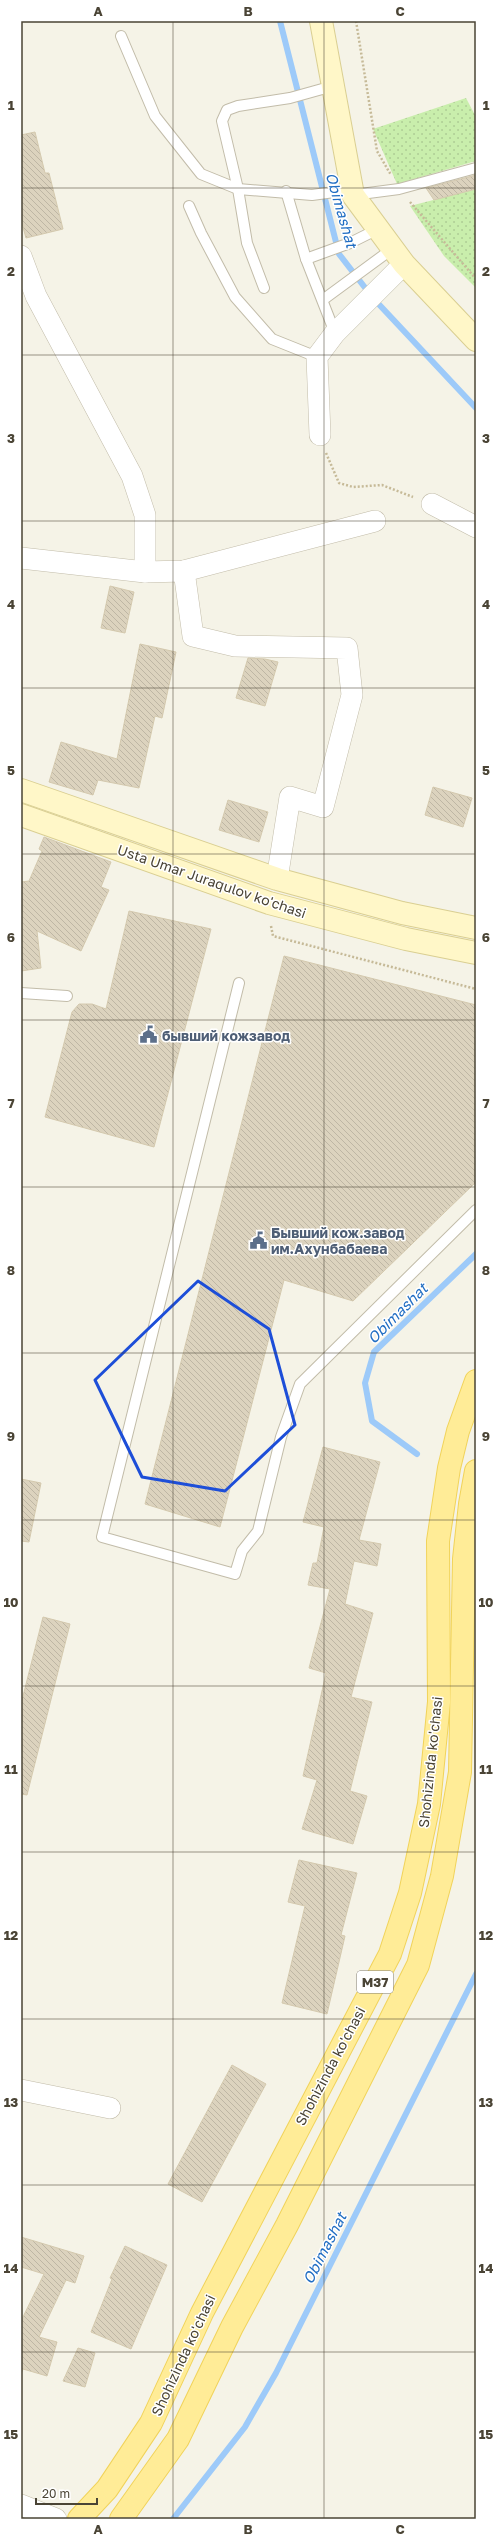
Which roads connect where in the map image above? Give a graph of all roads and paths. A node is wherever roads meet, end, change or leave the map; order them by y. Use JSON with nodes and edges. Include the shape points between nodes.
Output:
{"nodes":[{"id":1,"x":321,"y":21,"type":"edge"},
{"id":2,"x":356,"y":21,"type":"edge"},
{"id":3,"x":121,"y":36,"type":"dead end"},
{"id":4,"x":333,"y":86,"type":"junction"},
{"id":5,"x":476,"y":168,"type":"edge"},
{"id":6,"x":238,"y":189,"type":"junction"},
{"id":7,"x":399,"y":189,"type":"junction"},
{"id":8,"x":286,"y":192,"type":"junction"},
{"id":9,"x":344,"y":193,"type":"junction"},
{"id":10,"x":189,"y":206,"type":"dead end"},
{"id":11,"x":378,"y":229,"type":"junction"},
{"id":12,"x":21,"y":256,"type":"edge"},
{"id":13,"x":398,"y":257,"type":"junction"},
{"id":14,"x":306,"y":259,"type":"junction"},
{"id":15,"x":476,"y":279,"type":"edge"},
{"id":16,"x":264,"y":288,"type":"dead end"},
{"id":17,"x":324,"y":299,"type":"junction"},
{"id":18,"x":335,"y":333,"type":"junction"},
{"id":19,"x":476,"y":340,"type":"edge"},
{"id":20,"x":317,"y":356,"type":"junction"},
{"id":21,"x":320,"y":435,"type":"joint"},
{"id":22,"x":432,"y":504,"type":"joint"},
{"id":23,"x":375,"y":521,"type":"dead end"},
{"id":24,"x":476,"y":526,"type":"edge"},
{"id":25,"x":21,"y":558,"type":"edge"},
{"id":26,"x":184,"y":571,"type":"junction"},
{"id":27,"x":145,"y":572,"type":"junction"},
{"id":28,"x":21,"y":790,"type":"edge"},
{"id":29,"x":21,"y":815,"type":"edge"},
{"id":30,"x":277,"y":879,"type":"junction"},
{"id":31,"x":269,"y":903,"type":"junction"},
{"id":32,"x":476,"y":928,"type":"edge"},
{"id":33,"x":476,"y":953,"type":"edge"},
{"id":34,"x":239,"y":983,"type":"dead end"},
{"id":35,"x":476,"y":989,"type":"edge"},
{"id":36,"x":21,"y":993,"type":"edge"},
{"id":37,"x":67,"y":996,"type":"dead end"},
{"id":38,"x":476,"y":1210,"type":"edge"},
{"id":39,"x":476,"y":1381,"type":"edge"},
{"id":40,"x":476,"y":1471,"type":"edge"},
{"id":41,"x":21,"y":2090,"type":"edge"},
{"id":42,"x":110,"y":2108,"type":"dead end"},
{"id":43,"x":21,"y":2505,"type":"edge"},
{"id":44,"x":56,"y":2519,"type":"edge"},
{"id":45,"x":79,"y":2519,"type":"edge"},
{"id":46,"x":121,"y":2519,"type":"edge"}],
"edges":[{"from":1,"to":4,"type":"main road"},
{"from":2,"to":7,"type":"path","via":[[377,151]]},
{"from":3,"to":6,"type":"lane","via":[[160,121],[201,174]]},
{"from":4,"to":6,"type":"lane","via":[[290,98],[227,110],[222,121]]},
{"from":4,"to":9,"type":"main road"},
{"from":5,"to":7,"type":"lane"},
{"from":6,"to":8,"type":"lane"},
{"from":6,"to":16,"type":"lane","via":[[247,243]]},
{"from":7,"to":9,"type":"lane"},
{"from":7,"to":15,"type":"path"},
{"from":8,"to":9,"type":"lane","via":[[312,195]]},
{"from":8,"to":14,"type":"lane"},
{"from":9,"to":11,"type":"main road"},
{"from":10,"to":20,"type":"lane","via":[[235,297],[272,339]]},
{"from":11,"to":13,"type":"main road"},
{"from":11,"to":14,"type":"lane","via":[[350,243]]},
{"from":12,"to":27,"type":"street","via":[[36,296],[132,476],[145,515]]},
{"from":13,"to":17,"type":"lane","via":[[365,271]]},
{"from":13,"to":18,"type":"street","via":[[376,289]]},
{"from":13,"to":19,"type":"main road"},
{"from":14,"to":17,"type":"lane"},
{"from":17,"to":18,"type":"lane"},
{"from":18,"to":20,"type":"street"},
{"from":20,"to":21,"type":"street"},
{"from":21,"to":22,"type":"path","via":[[339,483],[353,487],[382,485]]},
{"from":22,"to":24,"type":"street"},
{"from":23,"to":26,"type":"street"},
{"from":25,"to":27,"type":"street"},
{"from":26,"to":27,"type":"street"},
{"from":26,"to":30,"type":"street","via":[[193,636],[235,646],[347,648],[352,695],[323,807],[290,798]]},
{"from":28,"to":30,"type":"main road","name":"Usta Umar Juraqulov ko'chasi"},
{"from":29,"to":31,"type":"main road","name":"Usta Umar Juraqulov ko'chasi"},
{"from":30,"to":32,"type":"main road","name":"Usta Umar Juraqulov ko'chasi","via":[[402,913]]},
{"from":31,"to":33,"type":"main road","name":"Usta Umar Juraqulov ko'chasi","via":[[406,939]]},
{"from":31,"to":35,"type":"path","via":[[272,936]]},
{"from":34,"to":38,"type":"lane","via":[[102,1537],[235,1574],[242,1551],[258,1531],[281,1437],[300,1384]]},
{"from":36,"to":37,"type":"lane"},
{"from":39,"to":45,"type":"main road","name":"Shohizinda ko'chasi","number":"M37","via":[[458,1431],[449,1468],[438,1540],[439,1702],[429,1804],[410,1893],[390,1954],[202,2312],[151,2423],[107,2489]]},
{"from":40,"to":46,"type":"main road","name":"Shohizinda ko'chasi","number":"M37","via":[[464,1559],[460,1772],[442,1876],[418,1964],[287,2225],[232,2327],[178,2439]]},
{"from":41,"to":42,"type":"street"},
{"from":43,"to":44,"type":"street"}]}
